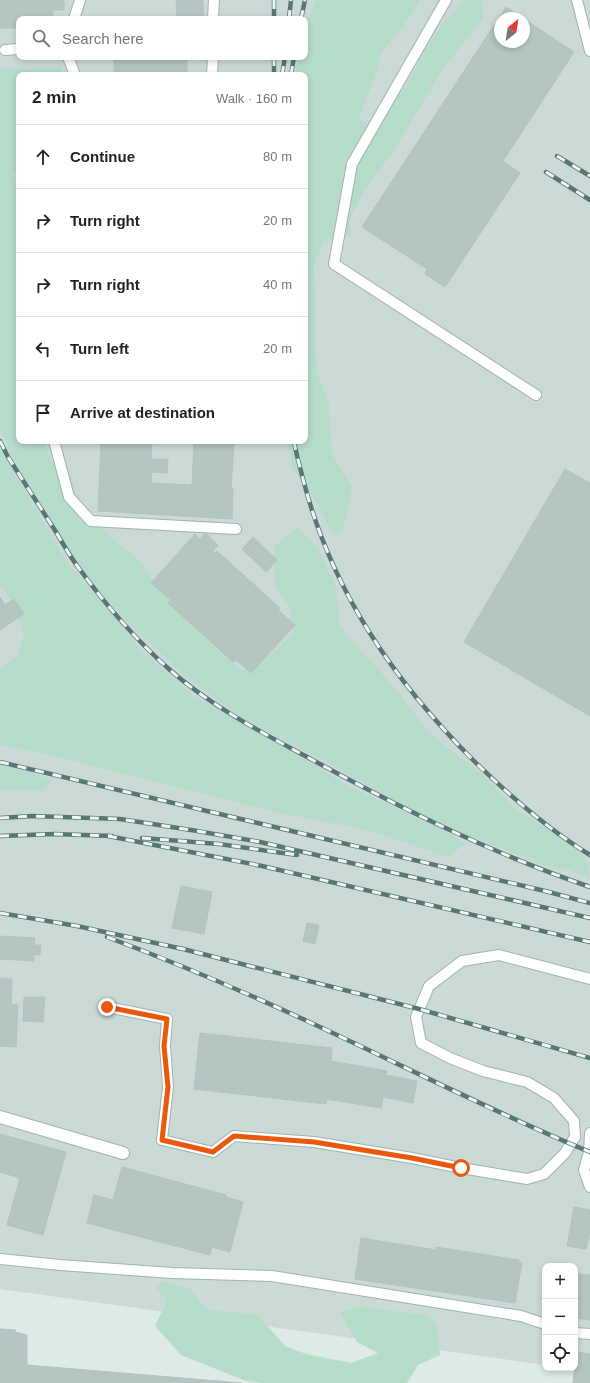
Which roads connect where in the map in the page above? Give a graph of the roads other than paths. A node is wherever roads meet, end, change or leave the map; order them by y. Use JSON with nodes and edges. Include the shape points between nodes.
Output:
{"nodes":[{"id":1,"x":80,"y":0,"type":"edge"},
{"id":2,"x":214,"y":0,"type":"edge"},
{"id":3,"x":446,"y":0,"type":"edge"},
{"id":4,"x":577,"y":0,"type":"edge"},
{"id":5,"x":75,"y":16,"type":"edge"},
{"id":6,"x":213,"y":16,"type":"edge"},
{"id":7,"x":16,"y":49,"type":"edge"},
{"id":8,"x":5,"y":50,"type":"dead end"},
{"id":9,"x":590,"y":51,"type":"edge"},
{"id":10,"x":69,"y":60,"type":"edge"},
{"id":11,"x":212,"y":60,"type":"edge"},
{"id":12,"x":74,"y":72,"type":"edge"},
{"id":13,"x":212,"y":72,"type":"edge"},
{"id":14,"x":536,"y":396,"type":"dead end"},
{"id":15,"x":55,"y":444,"type":"edge"},
{"id":16,"x":236,"y":529,"type":"dead end"},
{"id":17,"x":590,"y":979,"type":"edge"},
{"id":18,"x":107,"y":1007,"type":"dead end"},
{"id":19,"x":0,"y":1117,"type":"edge"},
{"id":20,"x":574,"y":1121,"type":"junction"},
{"id":21,"x":590,"y":1132,"type":"edge"},
{"id":22,"x":123,"y":1152,"type":"dead end"},
{"id":23,"x":590,"y":1187,"type":"edge"},
{"id":24,"x":0,"y":1259,"type":"edge"},
{"id":25,"x":542,"y":1323,"type":"edge"},
{"id":26,"x":578,"y":1333,"type":"edge"},
{"id":27,"x":590,"y":1334,"type":"edge"}],
"edges":[{"from":1,"to":5,"type":"lane"},
{"from":2,"to":6,"type":"lane"},
{"from":3,"to":14,"type":"lane","via":[[352,164],[334,264]]},
{"from":4,"to":9,"type":"lane"},
{"from":7,"to":8,"type":"lane"},
{"from":10,"to":12,"type":"lane"},
{"from":11,"to":13,"type":"lane"},
{"from":15,"to":16,"type":"lane","via":[[69,497],[91,521]]},
{"from":17,"to":20,"type":"lane","via":[[499,955],[462,961],[429,986],[416,1017],[421,1043],[483,1071],[527,1082],[554,1098]]},
{"from":18,"to":20,"type":"lane","via":[[167,1019],[164,1046],[168,1087],[162,1140],[213,1152],[234,1136],[314,1142],[527,1179],[544,1174],[565,1153],[575,1138]]},
{"from":19,"to":22,"type":"street"},
{"from":20,"to":21,"type":"lane"},
{"from":21,"to":23,"type":"lane","via":[[589,1152],[584,1170]]},
{"from":24,"to":25,"type":"lane","via":[[172,1273],[272,1276],[521,1316]]},
{"from":26,"to":27,"type":"lane"}]}
